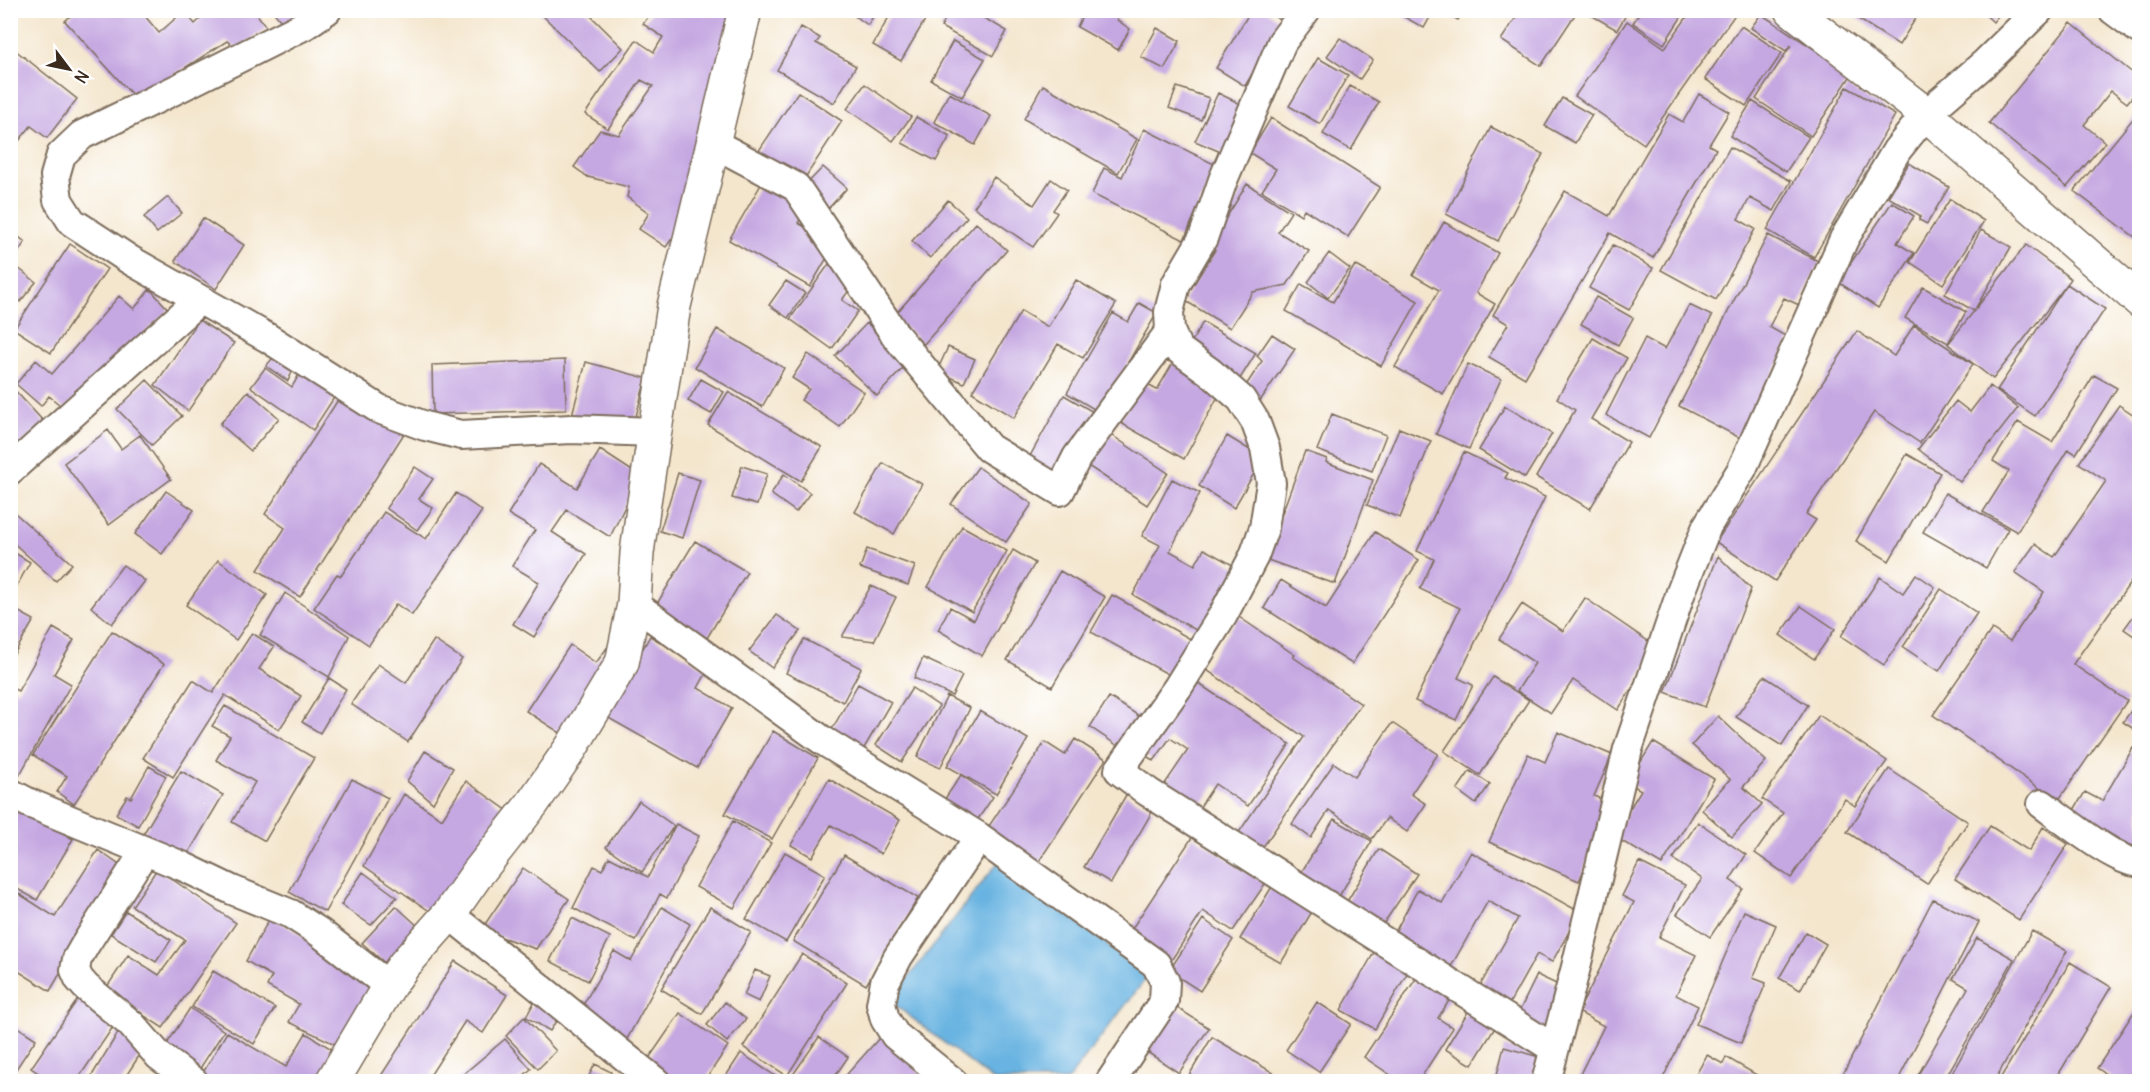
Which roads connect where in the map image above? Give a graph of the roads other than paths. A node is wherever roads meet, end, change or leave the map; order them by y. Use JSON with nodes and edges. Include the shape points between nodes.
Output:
{"nodes":[{"id":1,"x":327,"y":10,"type":"edge"},
{"id":2,"x":745,"y":10,"type":"edge"},
{"id":3,"x":1306,"y":10,"type":"edge"},
{"id":4,"x":1792,"y":10,"type":"edge"},
{"id":5,"x":2039,"y":10,"type":"edge"},
{"id":6,"x":2113,"y":10,"type":"edge"},
{"id":7,"x":2139,"y":30,"type":"edge"},
{"id":8,"x":1926,"y":114,"type":"junction"},
{"id":9,"x":712,"y":143,"type":"junction"},
{"id":10,"x":199,"y":300,"type":"junction"},
{"id":11,"x":2139,"y":301,"type":"edge"},
{"id":12,"x":1170,"y":331,"type":"junction"},
{"id":13,"x":654,"y":432,"type":"junction"},
{"id":14,"x":10,"y":470,"type":"edge"},
{"id":15,"x":634,"y":604,"type":"junction"},
{"id":16,"x":10,"y":793,"type":"edge"},
{"id":17,"x":2042,"y":804,"type":"dead end"},
{"id":18,"x":979,"y":837,"type":"junction"},
{"id":19,"x":145,"y":851,"type":"junction"},
{"id":20,"x":2139,"y":862,"type":"edge"},
{"id":21,"x":449,"y":914,"type":"junction"},
{"id":22,"x":389,"y":986,"type":"junction"},
{"id":23,"x":1553,"y":1048,"type":"junction"},
{"id":24,"x":194,"y":1082,"type":"edge"},
{"id":25,"x":332,"y":1082,"type":"edge"},
{"id":26,"x":656,"y":1082,"type":"edge"},
{"id":27,"x":953,"y":1082,"type":"edge"},
{"id":28,"x":1110,"y":1082,"type":"edge"},
{"id":29,"x":1546,"y":1082,"type":"edge"}],
"edges":[{"from":1,"to":10,"type":"street","via":[[82,135],[61,155],[55,176],[58,200],[72,222]]},
{"from":2,"to":9,"type":"street"},
{"from":3,"to":12,"type":"street","via":[[1282,42],[1203,237],[1176,284],[1169,312]]},
{"from":4,"to":8,"type":"street"},
{"from":5,"to":8,"type":"street"},
{"from":6,"to":7,"type":"street"},
{"from":8,"to":11,"type":"street"},
{"from":8,"to":23,"type":"street","via":[[1897,150],[1844,239],[1742,469],[1707,526],[1628,749]]},
{"from":9,"to":12,"type":"street","via":[[796,187],[896,336],[988,448],[1060,491],[1077,457]]},
{"from":9,"to":13,"type":"street","via":[[674,306]]},
{"from":10,"to":13,"type":"street","via":[[268,338],[380,409],[425,426],[462,435],[571,429]]},
{"from":10,"to":14,"type":"street"},
{"from":12,"to":23,"type":"street","via":[[1178,349],[1240,399],[1255,421],[1271,483],[1254,556],[1223,615],[1119,771]]},
{"from":13,"to":15,"type":"street"},
{"from":15,"to":18,"type":"street","via":[[822,740]]},
{"from":15,"to":21,"type":"street","via":[[622,663],[597,706],[532,804]]},
{"from":16,"to":19,"type":"street"},
{"from":17,"to":20,"type":"street","via":[[2112,853]]},
{"from":18,"to":27,"type":"street","via":[[898,957],[885,982],[881,1004],[895,1035]]},
{"from":18,"to":28,"type":"street","via":[[1156,964],[1165,982],[1164,1000]]},
{"from":19,"to":22,"type":"street","via":[[291,914]]},
{"from":19,"to":24,"type":"street","via":[[85,945],[75,970],[86,987],[131,1024],[159,1056]]},
{"from":21,"to":22,"type":"street"},
{"from":21,"to":26,"type":"street"},
{"from":22,"to":25,"type":"street"},
{"from":23,"to":29,"type":"street"}]}
